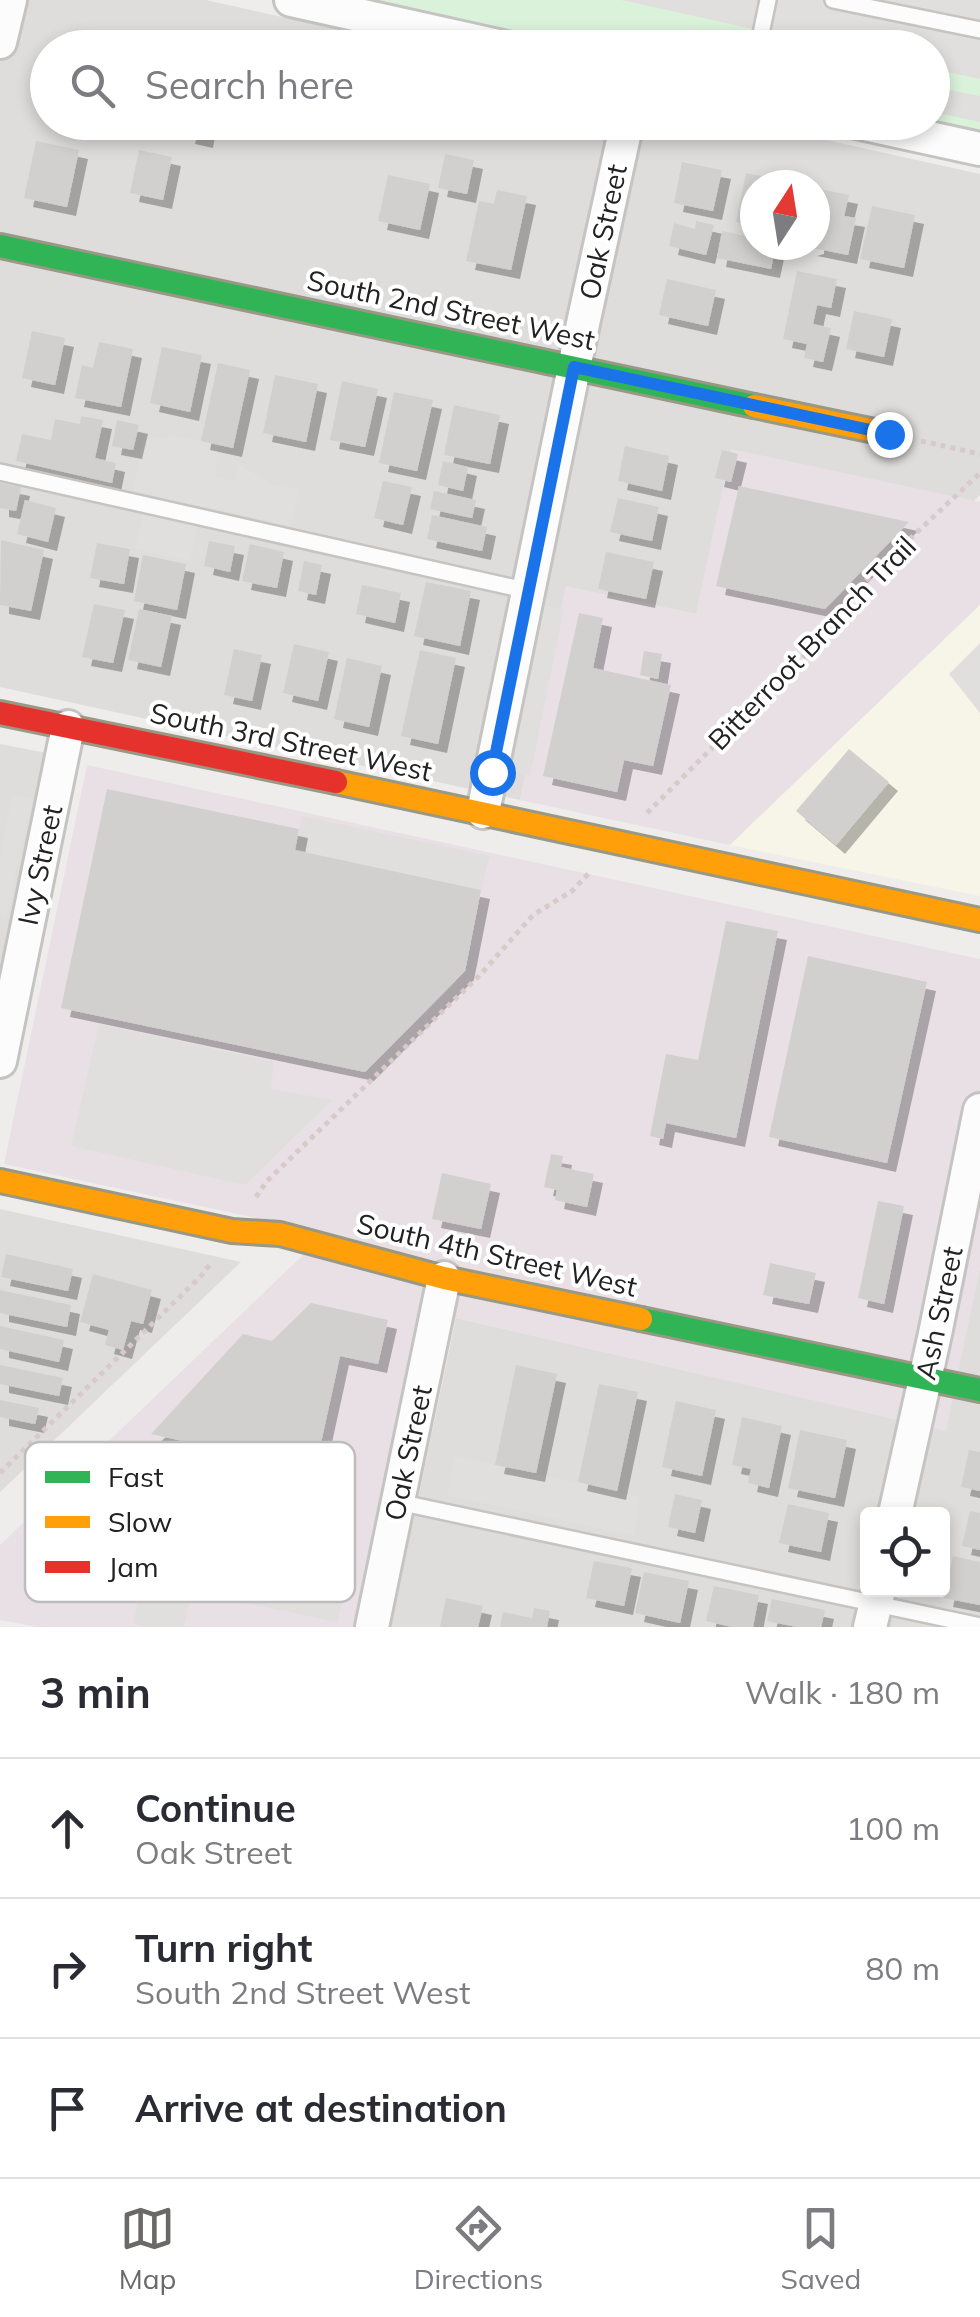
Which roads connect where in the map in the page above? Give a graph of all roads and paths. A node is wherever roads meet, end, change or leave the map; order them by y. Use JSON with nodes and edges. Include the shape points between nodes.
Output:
{"nodes":[{"id":1,"x":10,"y":0,"type":"edge"},
{"id":2,"x":291,"y":0,"type":"edge"},
{"id":3,"x":768,"y":0,"type":"edge"},
{"id":4,"x":833,"y":0,"type":"edge"},
{"id":5,"x":426,"y":30,"type":"edge"},
{"id":6,"x":762,"y":30,"type":"edge"},
{"id":7,"x":980,"y":30,"type":"edge"},
{"id":8,"x":1,"y":36,"type":"edge"},
{"id":9,"x":623,"y":140,"type":"edge"},
{"id":10,"x":942,"y":140,"type":"edge"},
{"id":11,"x":980,"y":148,"type":"edge"},
{"id":12,"x":0,"y":246,"type":"edge"},
{"id":13,"x":574,"y":367,"type":"junction"},
{"id":14,"x":889,"y":434,"type":"joint"},
{"id":15,"x":980,"y":454,"type":"edge"},
{"id":16,"x":0,"y":472,"type":"edge"},
{"id":17,"x":980,"y":473,"type":"edge"},
{"id":18,"x":529,"y":591,"type":"junction"},
{"id":19,"x":0,"y":712,"type":"edge"},
{"id":20,"x":68,"y":727,"type":"junction"},
{"id":21,"x":483,"y":812,"type":"junction"},
{"id":22,"x":646,"y":814,"type":"dead end"},
{"id":23,"x":581,"y":881,"type":"dead end"},
{"id":24,"x":980,"y":920,"type":"edge"},
{"id":25,"x":0,"y":1061,"type":"edge"},
{"id":26,"x":980,"y":1110,"type":"edge"},
{"id":27,"x":975,"y":1159,"type":"edge"},
{"id":28,"x":0,"y":1181,"type":"edge"},
{"id":29,"x":260,"y":1192,"type":"dead end"},
{"id":30,"x":206,"y":1270,"type":"dead end"},
{"id":31,"x":444,"y":1278,"type":"junction"},
{"id":32,"x":926,"y":1377,"type":"junction"},
{"id":33,"x":980,"y":1390,"type":"edge"},
{"id":34,"x":31,"y":1442,"type":"edge"},
{"id":35,"x":25,"y":1448,"type":"edge"},
{"id":36,"x":0,"y":1473,"type":"edge"},
{"id":37,"x":398,"y":1502,"type":"junction"},
{"id":38,"x":897,"y":1507,"type":"edge"},
{"id":39,"x":875,"y":1607,"type":"edge"},
{"id":40,"x":980,"y":1626,"type":"edge"},
{"id":41,"x":372,"y":1627,"type":"edge"}],
"edges":[{"from":1,"to":8,"type":"street"},
{"from":2,"to":5,"type":"street"},
{"from":3,"to":6,"type":"lane"},
{"from":4,"to":7,"type":"lane"},
{"from":9,"to":13,"type":"street","name":"Oak Street"},
{"from":10,"to":11,"type":"street"},
{"from":12,"to":13,"type":"street","name":"South 2nd Street West"},
{"from":13,"to":14,"type":"street","name":"South 2nd Street West"},
{"from":13,"to":18,"type":"street","name":"Oak Street"},
{"from":14,"to":15,"type":"path"},
{"from":16,"to":18,"type":"lane"},
{"from":17,"to":22,"type":"path","name":"Bitterroot Branch Trail","via":[[860,586],[824,636]]},
{"from":18,"to":21,"type":"street","name":"Oak Street"},
{"from":19,"to":20,"type":"street","name":"South 3rd Street West"},
{"from":20,"to":21,"type":"street","name":"South 3rd Street West"},
{"from":20,"to":25,"type":"street","name":"Ivy Street","via":[[17,950]]},
{"from":21,"to":24,"type":"street","name":"South 3rd Street West"},
{"from":23,"to":29,"type":"path","via":[[533,915]]},
{"from":26,"to":27,"type":"street","name":"Ash Street"},
{"from":27,"to":32,"type":"street","name":"Ash Street"},
{"from":28,"to":31,"type":"street","name":"South 4th Street West","via":[[280,1234]]},
{"from":30,"to":34,"type":"path"},
{"from":31,"to":32,"type":"street","name":"South 4th Street West"},
{"from":31,"to":37,"type":"street","name":"Oak Street"},
{"from":32,"to":33,"type":"street","name":"South 4th Street West"},
{"from":32,"to":38,"type":"street","name":"Ash Street"},
{"from":35,"to":36,"type":"path"},
{"from":37,"to":39,"type":"lane"},
{"from":37,"to":41,"type":"street","name":"Oak Street"},
{"from":39,"to":40,"type":"lane"}]}
